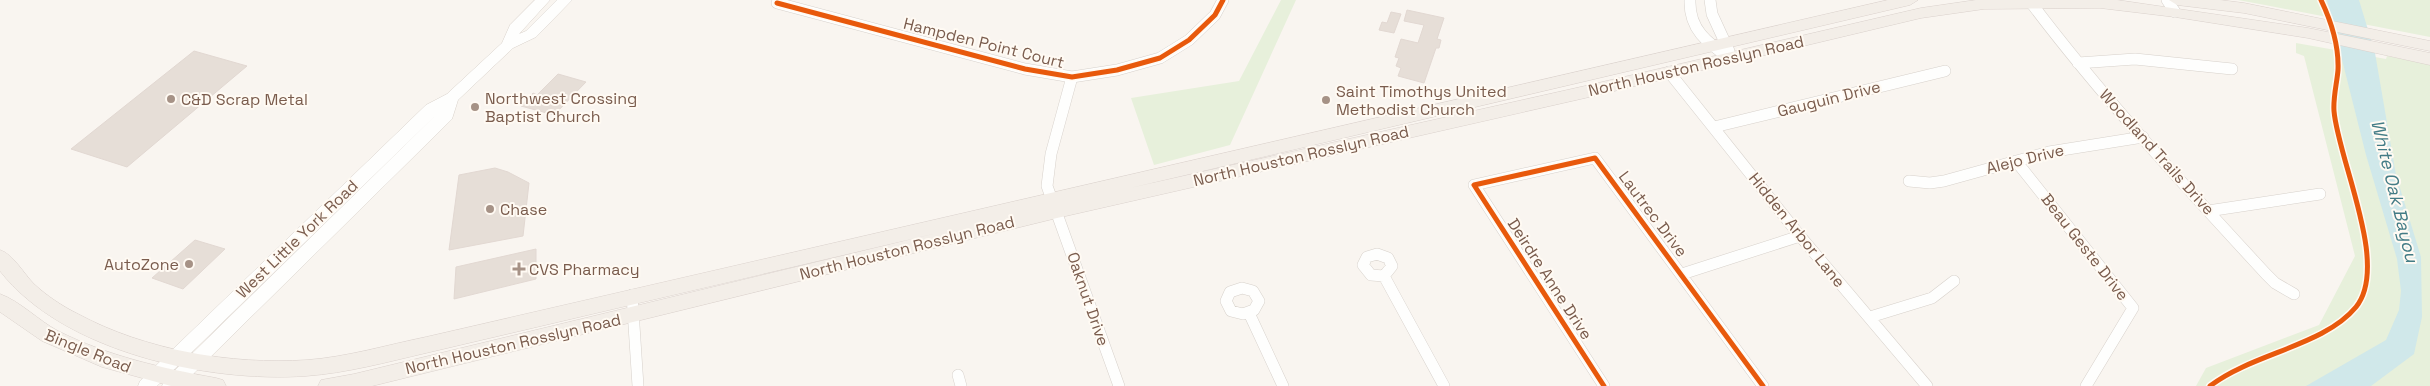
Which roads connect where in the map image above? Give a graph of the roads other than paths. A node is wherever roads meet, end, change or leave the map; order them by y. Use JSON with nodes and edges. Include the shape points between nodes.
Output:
{"nodes":[{"id":1,"x":543,"y":0,"type":"edge"},
{"id":2,"x":565,"y":0,"type":"edge"},
{"id":3,"x":1223,"y":0,"type":"edge"},
{"id":4,"x":1690,"y":0,"type":"edge"},
{"id":5,"x":1710,"y":0,"type":"edge"},
{"id":6,"x":1910,"y":0,"type":"edge"},
{"id":7,"x":2031,"y":2,"type":"edge"},
{"id":8,"x":777,"y":3,"type":"dead end"},
{"id":9,"x":2173,"y":4,"type":"edge"},
{"id":10,"x":1869,"y":9,"type":"junction"},
{"id":11,"x":1882,"y":22,"type":"junction"},
{"id":12,"x":508,"y":45,"type":"junction"},
{"id":13,"x":2430,"y":46,"type":"edge"},
{"id":14,"x":1723,"y":49,"type":"junction"},
{"id":15,"x":2410,"y":49,"type":"junction"},
{"id":16,"x":2430,"y":59,"type":"edge"},
{"id":17,"x":2078,"y":63,"type":"junction"},
{"id":18,"x":2232,"y":69,"type":"dead end"},
{"id":19,"x":1945,"y":71,"type":"dead end"},
{"id":20,"x":1669,"y":72,"type":"junction"},
{"id":21,"x":1072,"y":77,"type":"junction"},
{"id":22,"x":1576,"y":78,"type":"junction"},
{"id":23,"x":1585,"y":92,"type":"junction"},
{"id":24,"x":452,"y":98,"type":"junction"},
{"id":25,"x":1452,"y":114,"type":"junction"},
{"id":26,"x":1714,"y":127,"type":"junction"},
{"id":27,"x":2143,"y":137,"type":"junction"},
{"id":28,"x":387,"y":151,"type":"junction"},
{"id":29,"x":406,"y":156,"type":"junction"},
{"id":30,"x":2016,"y":160,"type":"junction"},
{"id":31,"x":1909,"y":180,"type":"dead end"},
{"id":32,"x":1474,"y":185,"type":"joint"},
{"id":33,"x":2320,"y":194,"type":"dead end"},
{"id":34,"x":1055,"y":205,"type":"junction"},
{"id":35,"x":2208,"y":211,"type":"junction"},
{"id":36,"x":1800,"y":236,"type":"junction"},
{"id":37,"x":831,"y":258,"type":"junction"},
{"id":38,"x":3,"y":269,"type":"edge"},
{"id":39,"x":1682,"y":274,"type":"junction"},
{"id":40,"x":1384,"y":276,"type":"dead end"},
{"id":41,"x":1954,"y":281,"type":"dead end"},
{"id":42,"x":2294,"y":294,"type":"dead end"},
{"id":43,"x":632,"y":295,"type":"junction"},
{"id":44,"x":0,"y":302,"type":"edge"},
{"id":45,"x":1249,"y":313,"type":"dead end"},
{"id":46,"x":632,"y":316,"type":"junction"},
{"id":47,"x":1870,"y":317,"type":"junction"},
{"id":48,"x":177,"y":355,"type":"junction"},
{"id":49,"x":359,"y":358,"type":"junction"},
{"id":50,"x":197,"y":360,"type":"junction"},
{"id":51,"x":162,"y":382,"type":"edge"},
{"id":52,"x":354,"y":382,"type":"junction"},
{"id":53,"x":216,"y":386,"type":"edge"},
{"id":54,"x":328,"y":386,"type":"edge"},
{"id":55,"x":638,"y":386,"type":"edge"},
{"id":56,"x":1119,"y":386,"type":"edge"},
{"id":57,"x":1283,"y":386,"type":"edge"},
{"id":58,"x":1444,"y":386,"type":"edge"},
{"id":59,"x":1604,"y":386,"type":"edge"},
{"id":60,"x":1763,"y":386,"type":"edge"},
{"id":61,"x":1926,"y":386,"type":"edge"},
{"id":62,"x":2086,"y":386,"type":"edge"}],
"edges":[{"from":1,"to":12,"type":"main road","name":"West Little York Road","via":[[515,28]]},
{"from":2,"to":12,"type":"main road","name":"West Little York Road","via":[[531,34]]},
{"from":3,"to":21,"type":"street","name":"Hampden Point Court","via":[[1215,16],[1189,40],[1160,58],[1117,70]]},
{"from":4,"to":14,"type":"street","via":[[1690,22]]},
{"from":5,"to":14,"type":"street","via":[[1712,18]]},
{"from":6,"to":10,"type":"main road","name":"North Houston Rosslyn Road"},
{"from":7,"to":9,"type":"main road","name":"North Houston Rosslyn Road"},
{"from":7,"to":11,"type":"main road","name":"North Houston Rosslyn Road","via":[[1984,4]]},
{"from":7,"to":17,"type":"street","name":"Woodland Trails Drive"},
{"from":8,"to":21,"type":"street","name":"Hampden Point Court","via":[[1025,69]]},
{"from":9,"to":15,"type":"main road","name":"North Houston Rosslyn Road"},
{"from":10,"to":11,"type":"main road"},
{"from":10,"to":14,"type":"main road","name":"North Houston Rosslyn Road"},
{"from":11,"to":14,"type":"main road","name":"North Houston Rosslyn Road"},
{"from":12,"to":24,"type":"main road","name":"West Little York Road"},
{"from":13,"to":15,"type":"main road","name":"North Houston Rosslyn Road"},
{"from":14,"to":20,"type":"main road","name":"North Houston Rosslyn Road"},
{"from":14,"to":22,"type":"main road","name":"North Houston Rosslyn Road"},
{"from":15,"to":16,"type":"main road","name":"North Houston Rosslyn Road"},
{"from":17,"to":18,"type":"street","via":[[2105,58],[2164,60]]},
{"from":17,"to":27,"type":"street","name":"Woodland Trails Drive"},
{"from":19,"to":26,"type":"street","name":"Gauguin Drive"},
{"from":20,"to":23,"type":"main road","name":"North Houston Rosslyn Road"},
{"from":20,"to":26,"type":"street","name":"Hidden Arbor Lane"},
{"from":21,"to":34,"type":"street","name":"Oaknut Drive","via":[[1047,186]]},
{"from":22,"to":23,"type":"main road"},
{"from":22,"to":25,"type":"main road","name":"North Houston Rosslyn Road"},
{"from":23,"to":25,"type":"main road","name":"North Houston Rosslyn Road"},
{"from":24,"to":28,"type":"main road","name":"West Little York Road","via":[[431,109]]},
{"from":24,"to":29,"type":"main road","name":"West Little York Road","via":[[447,115]]},
{"from":25,"to":34,"type":"main road","name":"North Houston Rosslyn Road"},
{"from":26,"to":36,"type":"street","name":"Hidden Arbor Lane"},
{"from":27,"to":30,"type":"street","name":"Alejo Drive"},
{"from":27,"to":35,"type":"street","name":"Woodland Trails Drive"},
{"from":28,"to":29,"type":"main road"},
{"from":28,"to":48,"type":"main road","name":"West Little York Road"},
{"from":29,"to":50,"type":"main road","name":"West Little York Road"},
{"from":30,"to":31,"type":"street","name":"Alejo Drive","via":[[1944,181]]},
{"from":30,"to":62,"type":"street","name":"Beau Geste Drive","via":[[2133,308]]},
{"from":32,"to":39,"type":"street","name":"Lautrec Drive","via":[[1596,158]]},
{"from":32,"to":59,"type":"street","name":"Deirdre Anne Drive"},
{"from":33,"to":35,"type":"street"},
{"from":34,"to":37,"type":"main road","name":"North Houston Rosslyn Road"},
{"from":34,"to":56,"type":"street","name":"Oaknut Drive"},
{"from":35,"to":42,"type":"street","name":"Woodland Trails Drive","via":[[2275,283]]},
{"from":36,"to":39,"type":"street"},
{"from":36,"to":47,"type":"street","name":"Hidden Arbor Lane"},
{"from":37,"to":43,"type":"main road","name":"North Houston Rosslyn Road"},
{"from":37,"to":46,"type":"main road","name":"North Houston Rosslyn Road"},
{"from":38,"to":48,"type":"main road","name":"Bingle Road","via":[[44,304],[96,332],[135,346]]},
{"from":39,"to":60,"type":"street","name":"Lautrec Drive"},
{"from":40,"to":58,"type":"street"},
{"from":41,"to":47,"type":"street","via":[[1932,298]]},
{"from":43,"to":46,"type":"street"},
{"from":43,"to":49,"type":"main road","name":"North Houston Rosslyn Road"},
{"from":44,"to":51,"type":"main road","name":"Bingle Road","via":[[38,330],[90,355]]},
{"from":45,"to":57,"type":"street"},
{"from":46,"to":52,"type":"main road","name":"North Houston Rosslyn Road"},
{"from":46,"to":55,"type":"street"},
{"from":47,"to":61,"type":"street","name":"Hidden Arbor Lane"},
{"from":48,"to":50,"type":"main road","name":"Bingle Road"},
{"from":48,"to":51,"type":"main road","name":"West Little York Road"},
{"from":49,"to":50,"type":"main road","name":"North Houston Rosslyn Road","via":[[308,368],[279,369]]},
{"from":49,"to":52,"type":"main road"},
{"from":50,"to":51,"type":"main road","name":"West Little York Road"},
{"from":51,"to":53,"type":"main road"},
{"from":52,"to":54,"type":"main road","name":"North Houston Rosslyn Road"}]}
